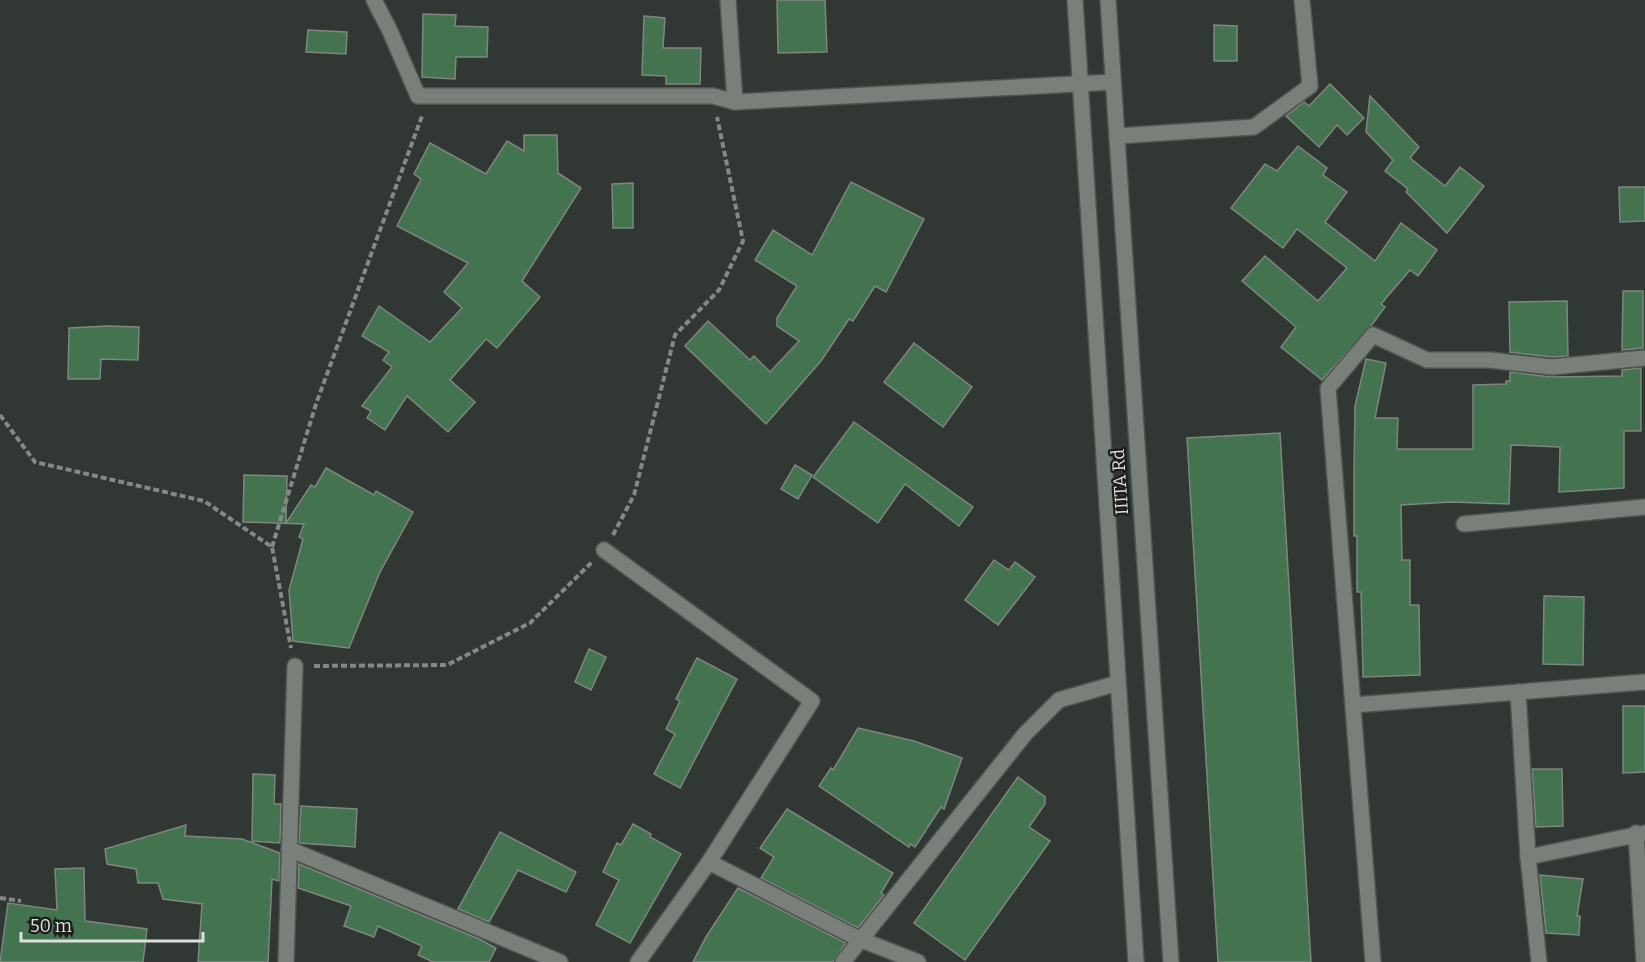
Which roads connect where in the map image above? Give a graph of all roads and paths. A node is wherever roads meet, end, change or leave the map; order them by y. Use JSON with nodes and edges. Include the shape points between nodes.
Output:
{"nodes":[{"id":1,"x":374,"y":0,"type":"edge"},
{"id":2,"x":728,"y":0,"type":"edge"},
{"id":3,"x":1075,"y":0,"type":"edge"},
{"id":4,"x":1108,"y":0,"type":"edge"},
{"id":5,"x":1302,"y":0,"type":"edge"},
{"id":6,"x":1113,"y":82,"type":"junction"},
{"id":7,"x":1080,"y":85,"type":"junction"},
{"id":8,"x":453,"y":96,"type":"junction"},
{"id":9,"x":713,"y":96,"type":"junction"},
{"id":10,"x":735,"y":102,"type":"junction"},
{"id":11,"x":1117,"y":136,"type":"junction"},
{"id":12,"x":1645,"y":358,"type":"edge"},
{"id":13,"x":0,"y":415,"type":"edge"},
{"id":14,"x":1645,"y":507,"type":"edge"},
{"id":15,"x":1464,"y":524,"type":"dead end"},
{"id":16,"x":272,"y":547,"type":"junction"},
{"id":17,"x":604,"y":550,"type":"junction"},
{"id":18,"x":295,"y":666,"type":"junction"},
{"id":19,"x":1118,"y":682,"type":"junction"},
{"id":20,"x":1645,"y":682,"type":"edge"},
{"id":21,"x":1518,"y":692,"type":"junction"},
{"id":22,"x":1354,"y":705,"type":"junction"},
{"id":23,"x":1641,"y":833,"type":"edge"},
{"id":24,"x":289,"y":849,"type":"junction"},
{"id":25,"x":1528,"y":857,"type":"junction"},
{"id":26,"x":709,"y":862,"type":"junction"},
{"id":27,"x":0,"y":898,"type":"edge"},
{"id":28,"x":21,"y":901,"type":"dead end"},
{"id":29,"x":860,"y":939,"type":"junction"},
{"id":30,"x":286,"y":962,"type":"edge"},
{"id":31,"x":560,"y":962,"type":"edge"},
{"id":32,"x":638,"y":962,"type":"edge"},
{"id":33,"x":843,"y":962,"type":"edge"},
{"id":34,"x":918,"y":962,"type":"edge"},
{"id":35,"x":1136,"y":962,"type":"edge"},
{"id":36,"x":1171,"y":962,"type":"edge"},
{"id":37,"x":1373,"y":962,"type":"edge"},
{"id":38,"x":1539,"y":962,"type":"edge"},
{"id":39,"x":1644,"y":962,"type":"edge"}],
"edges":[{"from":1,"to":8,"type":"street","via":[[418,96]]},
{"from":2,"to":10,"type":"street"},
{"from":3,"to":7,"type":"street","name":"IIITA Rd"},
{"from":4,"to":6,"type":"street","name":"IIITA Rd"},
{"from":5,"to":11,"type":"street","via":[[1310,86],[1254,127]]},
{"from":6,"to":7,"type":"street"},
{"from":6,"to":11,"type":"street","name":"IIITA Rd"},
{"from":7,"to":10,"type":"street"},
{"from":7,"to":19,"type":"street","name":"IIITA Rd"},
{"from":8,"to":9,"type":"street"},
{"from":8,"to":16,"type":"path","via":[[420,117],[316,404]]},
{"from":9,"to":10,"type":"street"},
{"from":9,"to":17,"type":"path","via":[[743,241],[719,290],[675,335],[634,495]]},
{"from":11,"to":36,"type":"street","name":"IIITA Rd"},
{"from":12,"to":22,"type":"street","via":[[1552,367],[1490,360],[1427,360],[1373,335],[1328,388]]},
{"from":13,"to":16,"type":"path","via":[[35,462],[204,501]]},
{"from":14,"to":15,"type":"street"},
{"from":16,"to":18,"type":"path"},
{"from":17,"to":18,"type":"path","via":[[530,623],[447,665]]},
{"from":17,"to":26,"type":"street","via":[[813,701]]},
{"from":18,"to":24,"type":"street"},
{"from":19,"to":29,"type":"street","via":[[1059,700],[1025,734]]},
{"from":19,"to":35,"type":"street","name":"IIITA Rd"},
{"from":20,"to":21,"type":"street"},
{"from":21,"to":22,"type":"street"},
{"from":21,"to":25,"type":"street"},
{"from":22,"to":37,"type":"street"},
{"from":23,"to":25,"type":"street"},
{"from":23,"to":39,"type":"street"},
{"from":24,"to":30,"type":"street"},
{"from":24,"to":31,"type":"street"},
{"from":25,"to":38,"type":"street"},
{"from":26,"to":29,"type":"street"},
{"from":26,"to":32,"type":"street"},
{"from":27,"to":28,"type":"path"},
{"from":29,"to":33,"type":"street"},
{"from":29,"to":34,"type":"street"}]}
